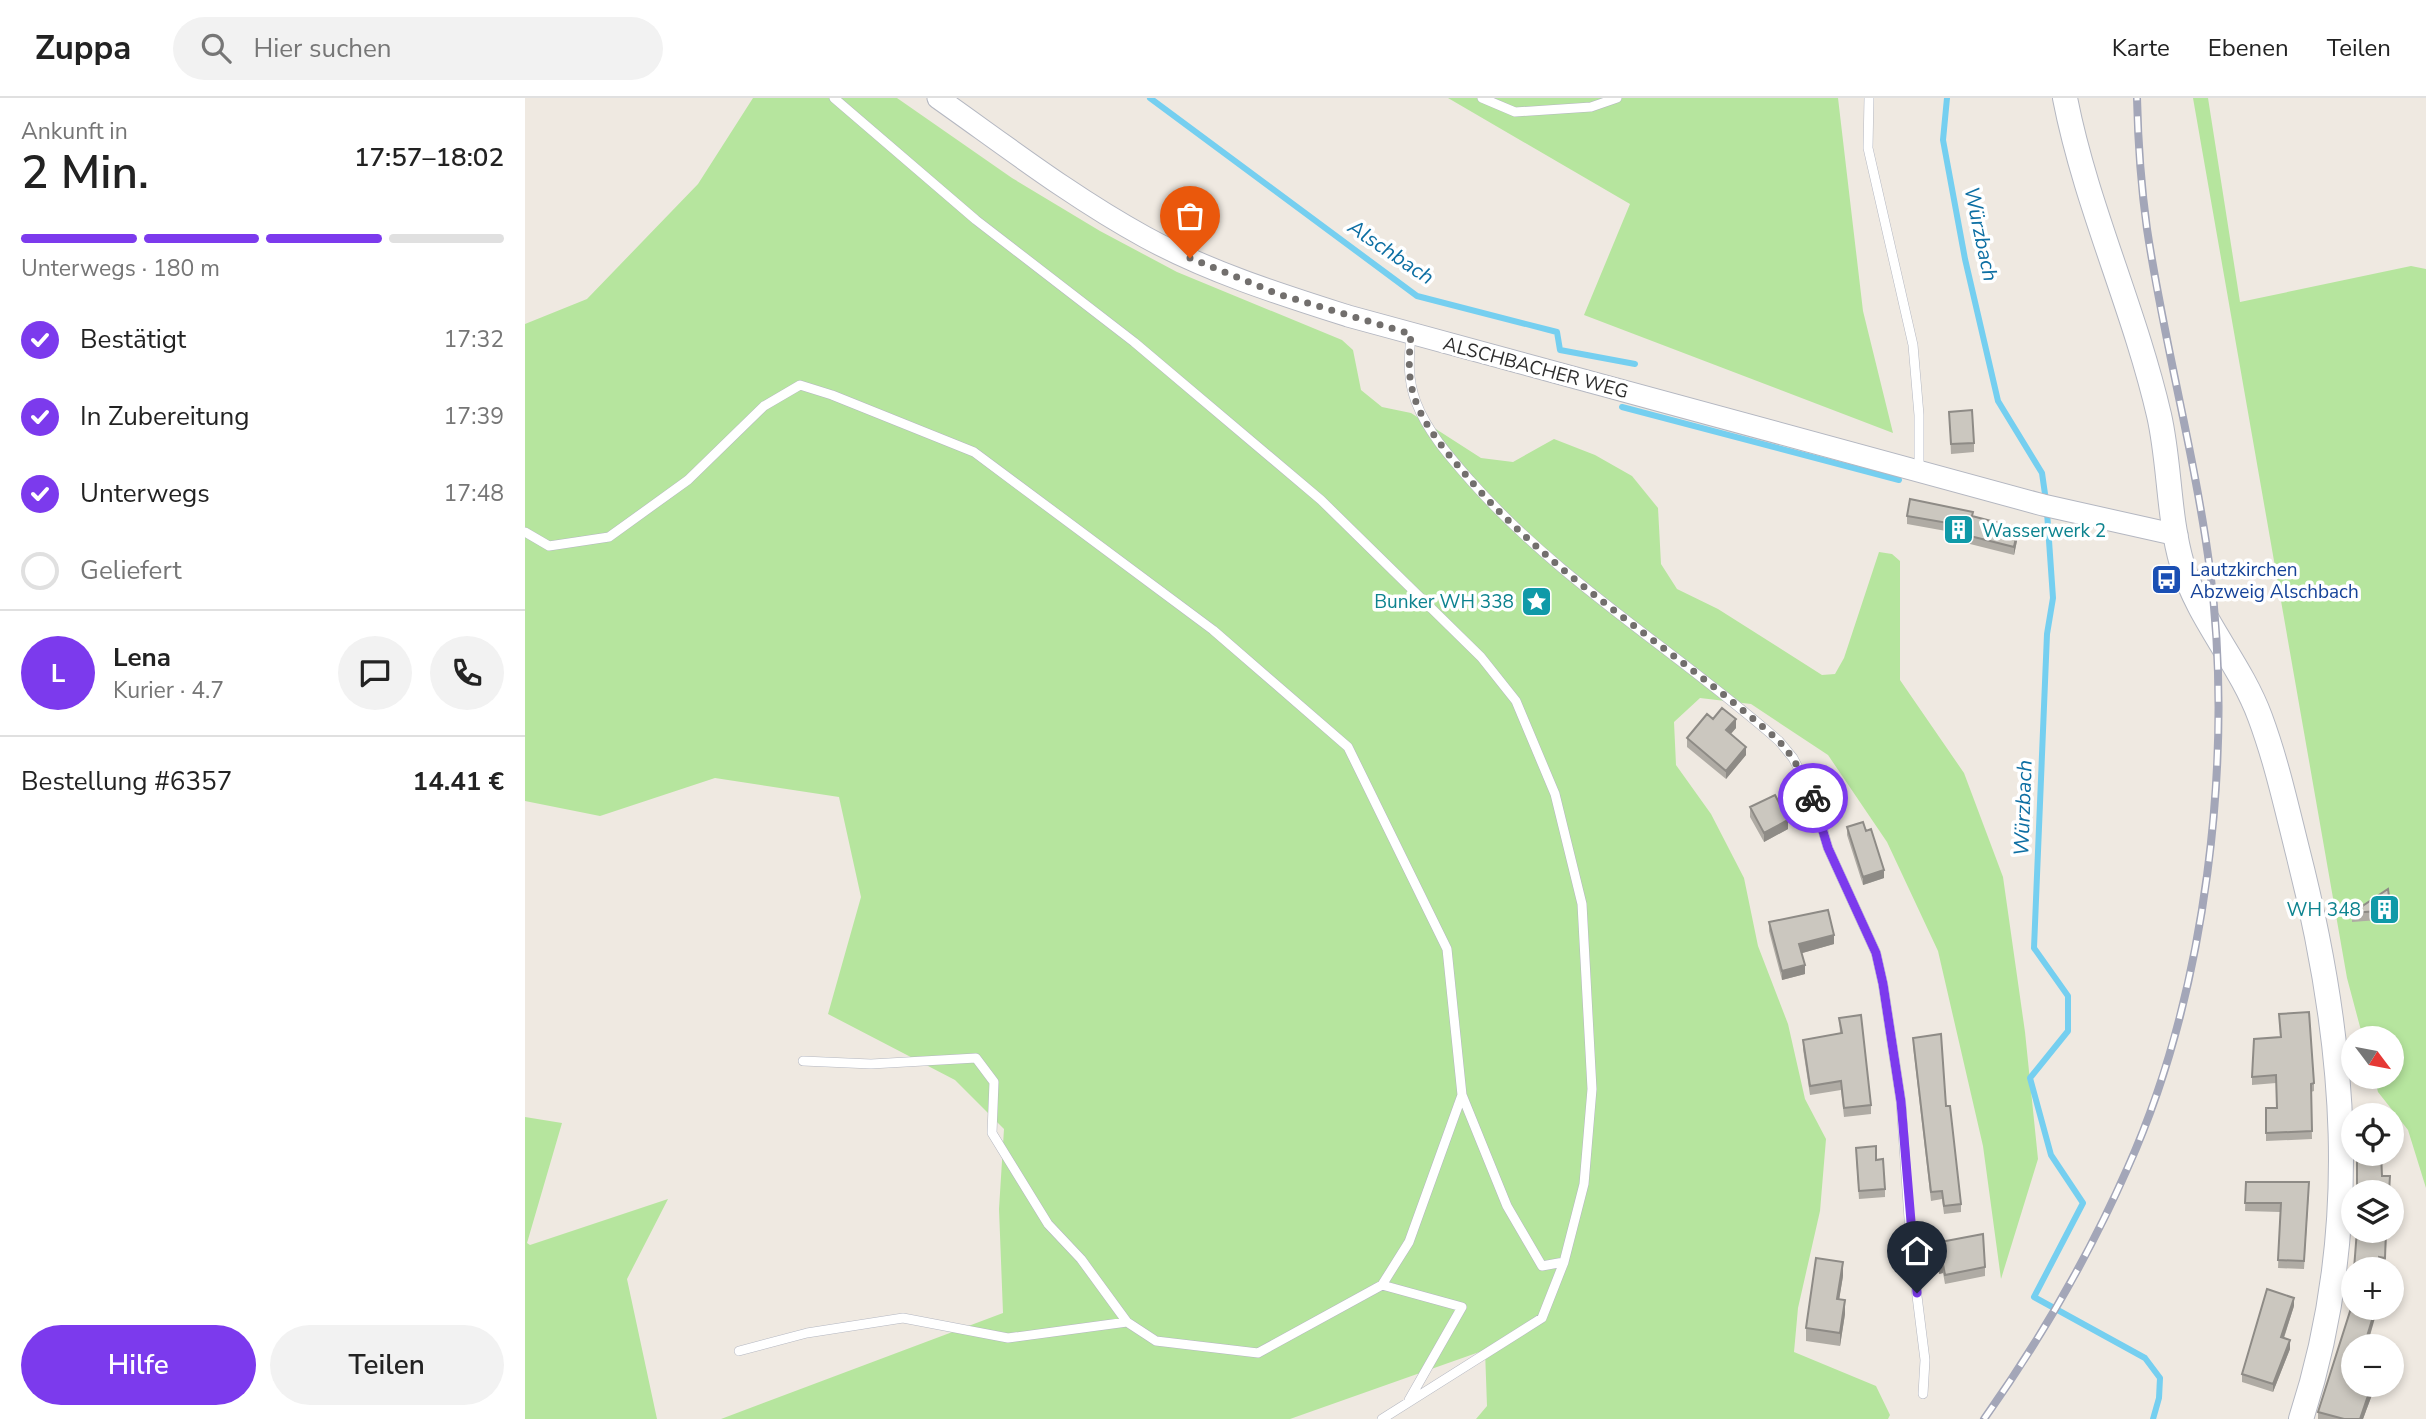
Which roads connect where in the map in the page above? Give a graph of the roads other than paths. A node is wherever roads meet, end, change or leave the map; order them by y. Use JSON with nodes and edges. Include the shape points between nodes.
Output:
{"nodes":[{"id":1,"x":834,"y":98,"type":"edge"},
{"id":2,"x":938,"y":98,"type":"edge"},
{"id":3,"x":1482,"y":98,"type":"edge"},
{"id":4,"x":1617,"y":98,"type":"edge"},
{"id":5,"x":1869,"y":98,"type":"edge"},
{"id":6,"x":2065,"y":98,"type":"edge"},
{"id":7,"x":1411,"y":334,"type":"junction"},
{"id":8,"x":1919,"y":471,"type":"junction"},
{"id":9,"x":525,"y":532,"type":"edge"},
{"id":10,"x":2176,"y":535,"type":"junction"},
{"id":11,"x":803,"y":1061,"type":"dead end"},
{"id":12,"x":1462,"y":1095,"type":"junction"},
{"id":13,"x":1564,"y":1262,"type":"junction"},
{"id":14,"x":1382,"y":1285,"type":"junction"},
{"id":15,"x":1127,"y":1322,"type":"junction"},
{"id":16,"x":739,"y":1351,"type":"dead end"},
{"id":17,"x":1923,"y":1394,"type":"dead end"},
{"id":18,"x":1406,"y":1403,"type":"junction"},
{"id":19,"x":1382,"y":1419,"type":"edge"},
{"id":20,"x":2301,"y":1419,"type":"edge"}],
"edges":[{"from":1,"to":13,"type":"lane","via":[[1321,500],[1481,657],[1516,701],[1555,794],[1581,904],[1592,1089],[1584,1184]]},
{"from":2,"to":7,"type":"street","name":"ALSCHBACHER WEG","via":[[1081,199],[1147,238],[1278,294]]},
{"from":3,"to":4,"type":"lane","via":[[1515,112],[1591,107]]},
{"from":5,"to":8,"type":"lane","via":[[1868,148],[1913,345]]},
{"from":6,"to":10,"type":"main road","via":[[2159,416]]},
{"from":7,"to":8,"type":"street","name":"ALSCHBACHER WEG"},
{"from":7,"to":17,"type":"lane","via":[[1408,372],[1416,401],[1426,425],[1454,462],[1552,561],[1779,741],[1813,796],[1828,848],[1876,953],[1883,984],[1901,1102],[1911,1248],[1925,1360]]},
{"from":8,"to":10,"type":"street","name":"ALSCHBACHER WEG"},
{"from":9,"to":12,"type":"lane","via":[[549,546],[609,537],[688,480],[764,405],[800,385],[974,452],[1213,630],[1349,747],[1447,949]]},
{"from":10,"to":20,"type":"main road","via":[[2200,611],[2248,689],[2273,756],[2331,1010],[2343,1121],[2338,1243],[2326,1324]]},
{"from":11,"to":15,"type":"lane","via":[[975,1058],[994,1082],[992,1133],[1048,1224],[1081,1259]]},
{"from":12,"to":13,"type":"lane","via":[[1507,1206],[1542,1266]]},
{"from":12,"to":14,"type":"lane","via":[[1409,1242]]},
{"from":13,"to":18,"type":"lane","via":[[1542,1318]]},
{"from":14,"to":15,"type":"lane","via":[[1258,1353],[1156,1341]]},
{"from":14,"to":18,"type":"lane","via":[[1462,1307]]},
{"from":15,"to":16,"type":"lane","via":[[1008,1338],[903,1318],[807,1333]]},
{"from":18,"to":19,"type":"lane"}]}
